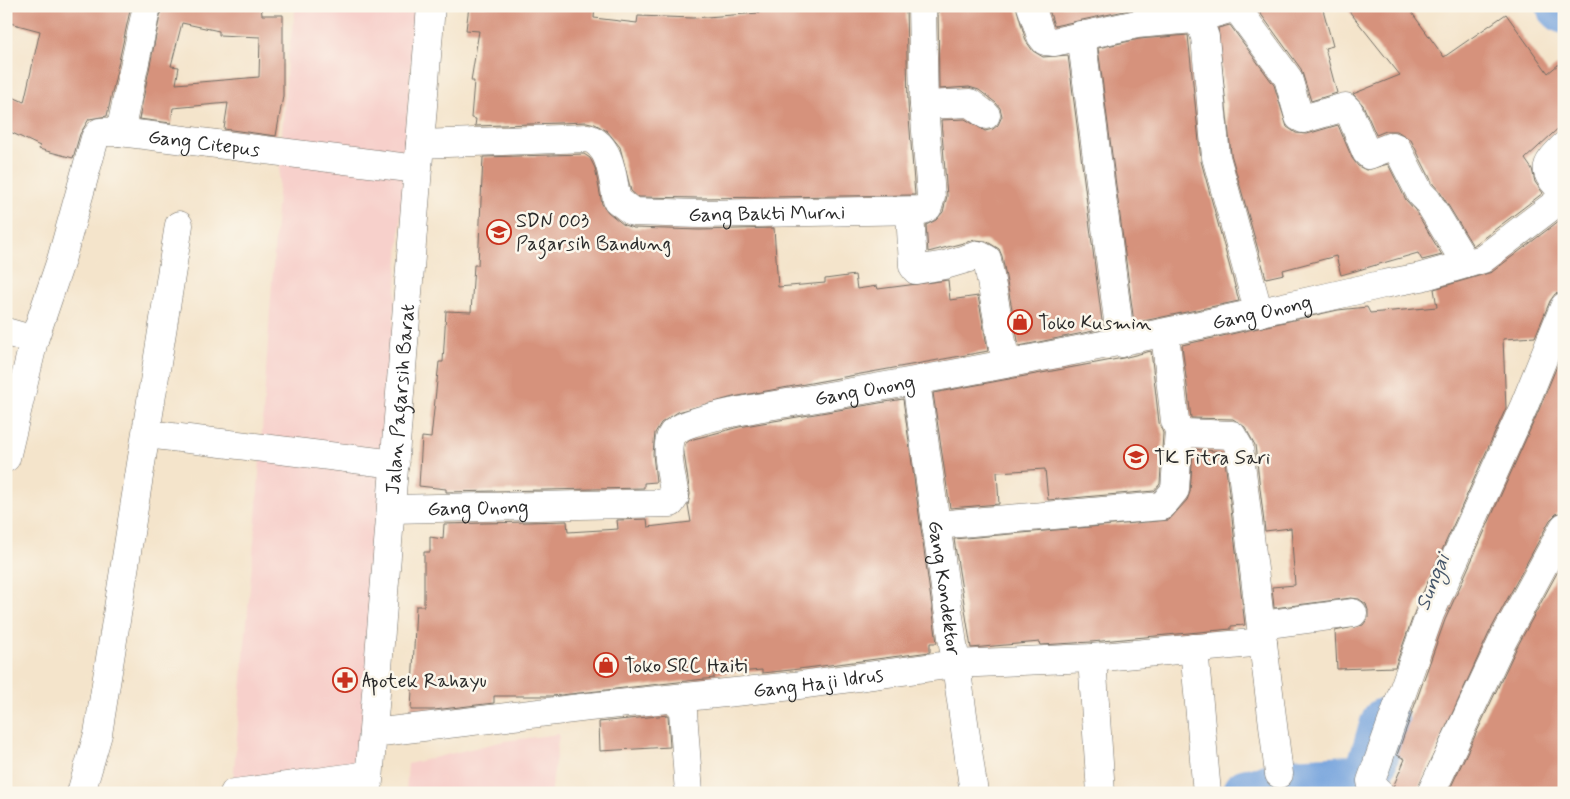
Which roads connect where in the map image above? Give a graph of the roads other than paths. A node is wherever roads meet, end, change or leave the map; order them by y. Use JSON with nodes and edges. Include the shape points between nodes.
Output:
{"nodes":[{"id":1,"x":147,"y":6,"type":"edge"},
{"id":2,"x":431,"y":6,"type":"edge"},
{"id":3,"x":922,"y":6,"type":"edge"},
{"id":4,"x":1031,"y":6,"type":"edge"},
{"id":5,"x":1194,"y":19,"type":"junction"},
{"id":6,"x":1081,"y":34,"type":"junction"},
{"id":7,"x":924,"y":105,"type":"junction"},
{"id":8,"x":986,"y":115,"type":"dead end"},
{"id":9,"x":120,"y":132,"type":"junction"},
{"id":10,"x":1564,"y":146,"type":"edge"},
{"id":11,"x":419,"y":156,"type":"junction"},
{"id":12,"x":1564,"y":193,"type":"edge"},
{"id":13,"x":1564,"y":197,"type":"edge"},
{"id":14,"x":910,"y":211,"type":"junction"},
{"id":15,"x":179,"y":225,"type":"dead end"},
{"id":16,"x":1466,"y":264,"type":"junction"},
{"id":17,"x":1564,"y":307,"type":"edge"},
{"id":18,"x":1259,"y":313,"type":"junction"},
{"id":19,"x":6,"y":332,"type":"edge"},
{"id":20,"x":1165,"y":334,"type":"junction"},
{"id":21,"x":34,"y":340,"type":"junction"},
{"id":22,"x":1121,"y":343,"type":"junction"},
{"id":23,"x":1006,"y":364,"type":"junction"},
{"id":24,"x":916,"y":382,"type":"junction"},
{"id":25,"x":147,"y":434,"type":"junction"},
{"id":26,"x":1178,"y":441,"type":"junction"},
{"id":27,"x":6,"y":458,"type":"edge"},
{"id":28,"x":395,"y":464,"type":"junction"},
{"id":29,"x":392,"y":509,"type":"junction"},
{"id":30,"x":936,"y":525,"type":"junction"},
{"id":31,"x":1564,"y":527,"type":"edge"},
{"id":32,"x":1353,"y":613,"type":"dead end"},
{"id":33,"x":1263,"y":634,"type":"junction"},
{"id":34,"x":1194,"y":648,"type":"junction"},
{"id":35,"x":1092,"y":658,"type":"junction"},
{"id":36,"x":955,"y":664,"type":"junction"},
{"id":37,"x":682,"y":698,"type":"junction"},
{"id":38,"x":373,"y":733,"type":"junction"},
{"id":39,"x":1279,"y":774,"type":"dead end"},
{"id":40,"x":369,"y":784,"type":"edge"},
{"id":41,"x":1376,"y":790,"type":"edge"},
{"id":42,"x":1207,"y":792,"type":"edge"},
{"id":43,"x":81,"y":793,"type":"edge"},
{"id":44,"x":234,"y":793,"type":"edge"},
{"id":45,"x":689,"y":793,"type":"edge"},
{"id":46,"x":974,"y":793,"type":"edge"},
{"id":47,"x":1101,"y":793,"type":"edge"},
{"id":48,"x":1431,"y":793,"type":"edge"}],
"edges":[{"from":1,"to":9,"type":"street","name":"Gang Citepus"},
{"from":2,"to":11,"type":"street","name":"Jalan Pagarsih Barat"},
{"from":3,"to":7,"type":"street","name":"Gang Bakti Murni"},
{"from":4,"to":6,"type":"street","via":[[1045,41],[1054,42]]},
{"from":5,"to":6,"type":"street"},
{"from":5,"to":16,"type":"street","via":[[1233,8],[1238,10],[1288,78],[1299,117],[1302,119],[1345,107],[1366,152],[1369,154],[1392,146],[1397,148],[1420,193]]},
{"from":5,"to":18,"type":"street","via":[[1201,26],[1205,38],[1216,157]]},
{"from":6,"to":22,"type":"street"},
{"from":7,"to":8,"type":"street","via":[[970,104]]},
{"from":7,"to":14,"type":"street","name":"Gang Bakti Murni","via":[[931,197],[928,207]]},
{"from":9,"to":11,"type":"street","name":"Gang Citepus"},
{"from":9,"to":21,"type":"street","via":[[104,131],[95,138],[61,260]]},
{"from":10,"to":12,"type":"street","via":[[1548,163],[1546,171]]},
{"from":11,"to":14,"type":"street","name":"Gang Bakti Murni","via":[[588,138],[605,150],[617,200],[633,212]]},
{"from":11,"to":28,"type":"street","name":"Jalan Pagarsih Barat"},
{"from":13,"to":16,"type":"street","name":"Gang Onong","via":[[1483,259]]},
{"from":14,"to":23,"type":"street","via":[[913,266],[916,270],[979,255],[987,259]]},
{"from":15,"to":25,"type":"street"},
{"from":16,"to":18,"type":"street","name":"Gang Onong"},
{"from":17,"to":41,"type":"street","via":[[1524,406],[1430,614],[1371,780]]},
{"from":18,"to":20,"type":"street","name":"Gang Onong"},
{"from":19,"to":21,"type":"street"},
{"from":20,"to":22,"type":"street","name":"Gang Onong"},
{"from":20,"to":26,"type":"street"},
{"from":21,"to":27,"type":"street"},
{"from":22,"to":23,"type":"street","name":"Gang Onong"},
{"from":23,"to":24,"type":"street","name":"Gang Onong"},
{"from":24,"to":29,"type":"street","name":"Gang Onong","via":[[742,411],[682,425],[672,433],[668,445],[675,497],[671,503]]},
{"from":24,"to":30,"type":"street","name":"Gang Kondektor"},
{"from":25,"to":28,"type":"street"},
{"from":25,"to":43,"type":"street","via":[[98,734]]},
{"from":26,"to":30,"type":"street","via":[[1175,490],[1162,506]]},
{"from":26,"to":33,"type":"street","via":[[1186,433],[1232,435],[1236,438]]},
{"from":28,"to":29,"type":"street","name":"Jalan Pagarsih Barat"},
{"from":29,"to":38,"type":"street","name":"Jalan Pagarsih Barat"},
{"from":30,"to":36,"type":"street","name":"Gang Kondektor"},
{"from":31,"to":48,"type":"street","via":[[1503,640]]},
{"from":32,"to":33,"type":"street","name":"Gang Haji Idrus"},
{"from":33,"to":34,"type":"street","name":"Gang Haji Idrus"},
{"from":33,"to":39,"type":"street"},
{"from":34,"to":35,"type":"street","name":"Gang Haji Idrus"},
{"from":34,"to":42,"type":"street"},
{"from":35,"to":36,"type":"street","name":"Gang Haji Idrus"},
{"from":35,"to":47,"type":"street"},
{"from":36,"to":37,"type":"street","name":"Gang Haji Idrus"},
{"from":36,"to":46,"type":"street","name":"Gang Kondektor"},
{"from":37,"to":38,"type":"street","name":"Gang Haji Idrus"},
{"from":37,"to":45,"type":"street"},
{"from":38,"to":40,"type":"street","name":"Jalan Pagarsih Barat"},
{"from":40,"to":44,"type":"street"}]}
